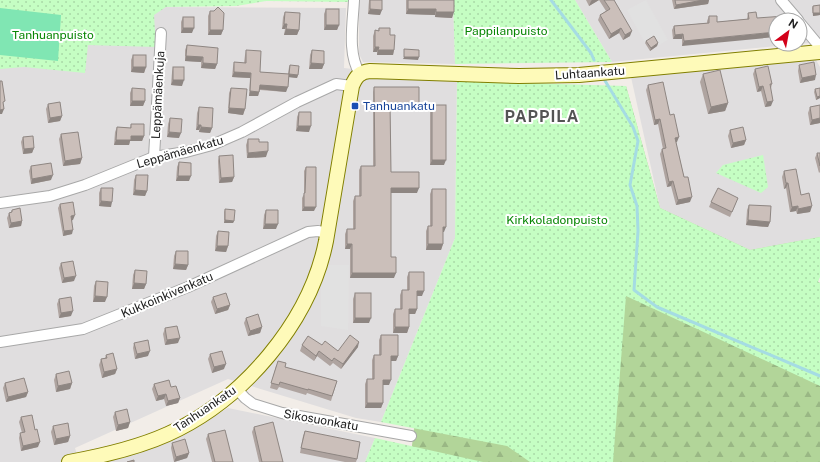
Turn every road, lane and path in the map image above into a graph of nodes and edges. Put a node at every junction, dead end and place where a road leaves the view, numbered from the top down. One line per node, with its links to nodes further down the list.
1 (354, 0): 8 (street)
2 (781, 0): 3 (street)
3 (791, 12)
4 (161, 33): 9 (street, Leppämäenkuja)
5 (808, 33): 6 (street)
6 (820, 47)
7 (820, 52): 8 (street, Luhtaankatu)
8 (356, 80): 9 (street, Leppämäenkatu); 11 (street, Tanhuankatu)
9 (154, 156): 10 (street, Leppämäenkatu)
10 (0, 203)
11 (328, 233): 12 (street, Kukkoinkivenkatu); 13 (street, Tanhuankatu)
12 (0, 342)
13 (237, 389): 14 (street, Sikosuonkatu); 15 (street, Tanhuankatu)
14 (411, 436)
15 (77, 461)

